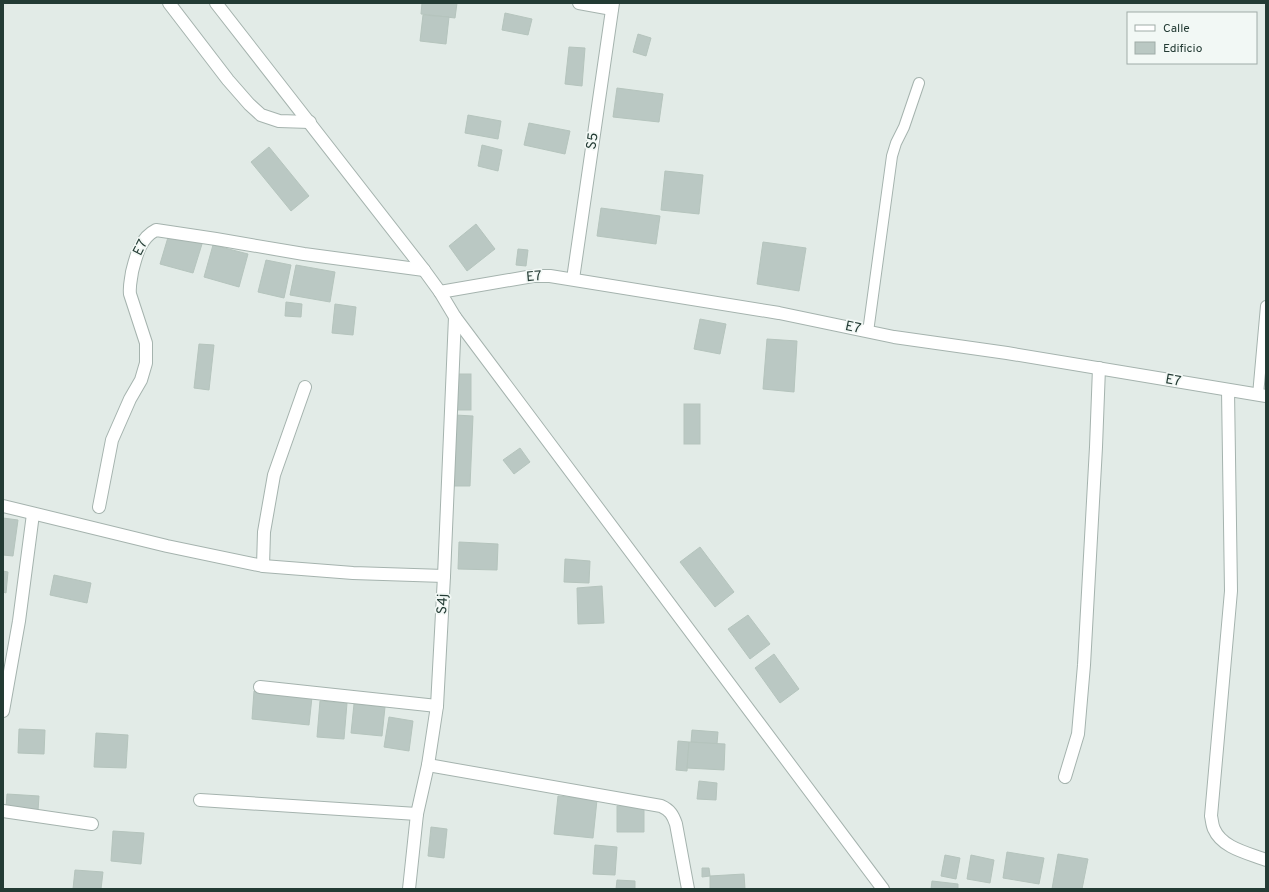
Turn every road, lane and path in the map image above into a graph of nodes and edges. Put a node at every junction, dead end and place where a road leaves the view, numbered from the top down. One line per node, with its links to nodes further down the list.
1 (169, 3): 6 (street)
2 (216, 3): 6 (street)
3 (579, 3): 4 (street)
4 (612, 6): 8 (street, S5)
5 (918, 83): 12 (lane)
6 (310, 122): 7 (street)
7 (424, 270): 9 (street); 18 (street, E7)
8 (573, 279): 9 (street, E7); 12 (street, E7)
9 (440, 292): 11 (street)
10 (1266, 306): 16 (lane)
11 (455, 317): 21 (street, S4j); 34 (street)
12 (868, 332): 13 (street, E7)
13 (1099, 368): 15 (street, E7); 26 (street)
14 (305, 387): 20 (street)
15 (1228, 390): 16 (street, E7); 31 (street)
16 (1262, 395)
17 (3, 506): 19 (street)
18 (99, 507)
19 (34, 514): 20 (street); 24 (street)
20 (263, 566): 21 (street)
21 (444, 576): 23 (street, S4j)
22 (260, 687): 23 (street)
23 (437, 706): 25 (street, S4j)
24 (3, 711)
25 (428, 765): 29 (street, S4j); 33 (street)
26 (1065, 777)
27 (200, 800): 29 (street)
28 (3, 811): 30 (street)
29 (417, 814): 32 (street, S4j)
30 (92, 824)
31 (1266, 860)
32 (409, 889)
33 (688, 889)
34 (883, 889)

